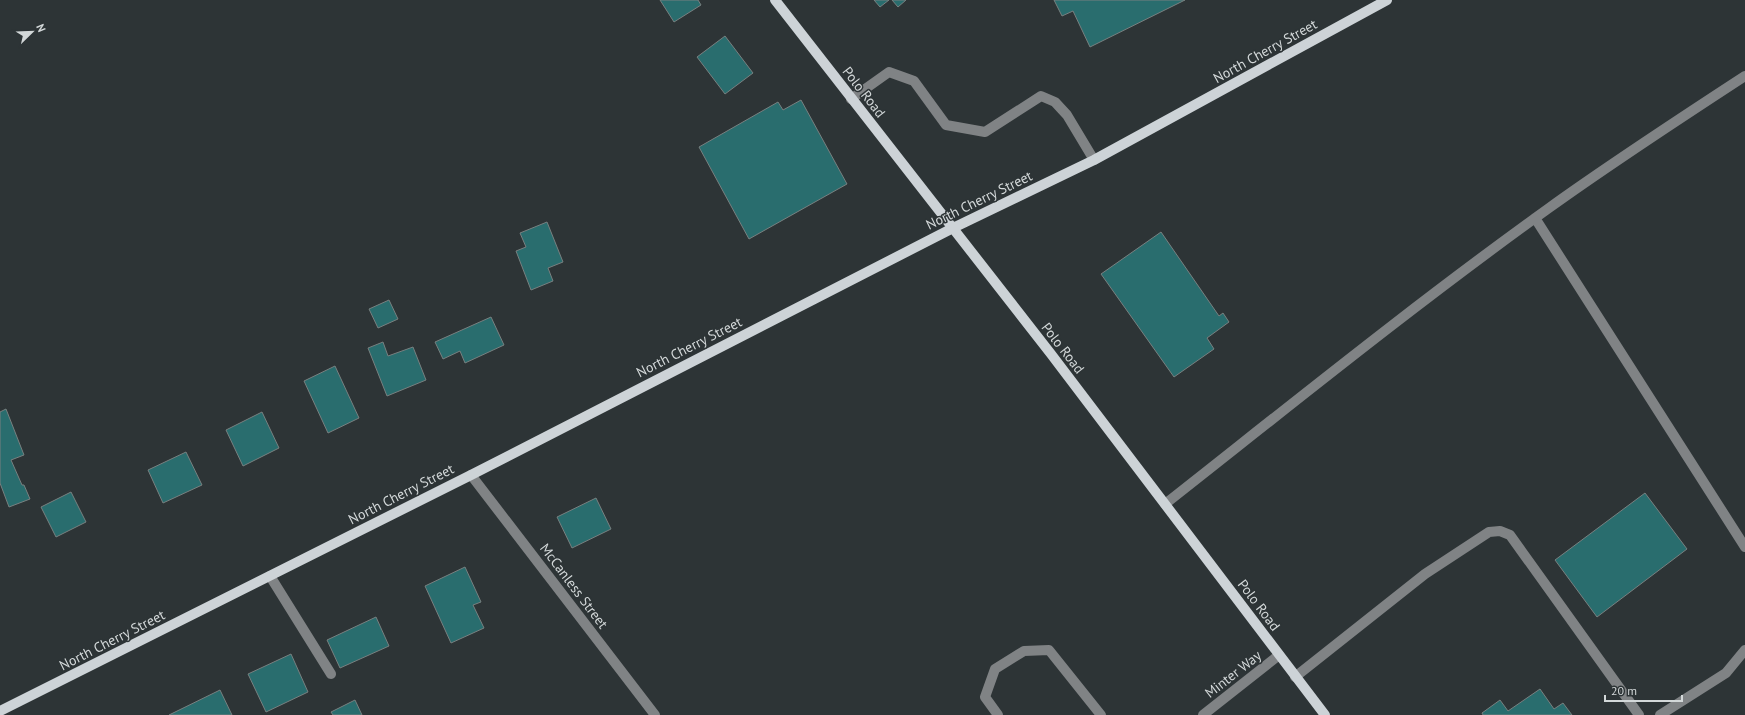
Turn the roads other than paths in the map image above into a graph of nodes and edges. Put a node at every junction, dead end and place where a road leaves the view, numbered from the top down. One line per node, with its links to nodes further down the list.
1 (775, 0): 4 (main road, Polo Road)
2 (1387, 0): 5 (main road, North Cherry Street)
3 (1745, 76): 6 (street)
4 (851, 99): 5 (street); 7 (main road, Polo Road)
5 (1094, 160): 7 (main road, North Cherry Street)
6 (1535, 218): 9 (street); 10 (street)
7 (953, 228): 8 (main road, North Cherry Street); 9 (main road, Polo Road)
8 (471, 475): 11 (main road, North Cherry Street); 17 (street, McCanless Street)
9 (1165, 504): 13 (main road, Polo Road)
10 (1745, 547)
11 (270, 576): 14 (street); 16 (main road, North Cherry Street)
12 (1745, 650): 23 (street)
13 (1279, 655): 15 (main road, Polo Road); 20 (street, Minter Way)
14 (331, 674)
15 (1295, 677): 21 (main road, Polo Road); 22 (street)
16 (0, 712)
17 (655, 715)
18 (998, 715): 19 (street)
19 (1101, 715)
20 (1203, 715)
21 (1325, 715)
22 (1639, 715)
23 (1660, 715)

